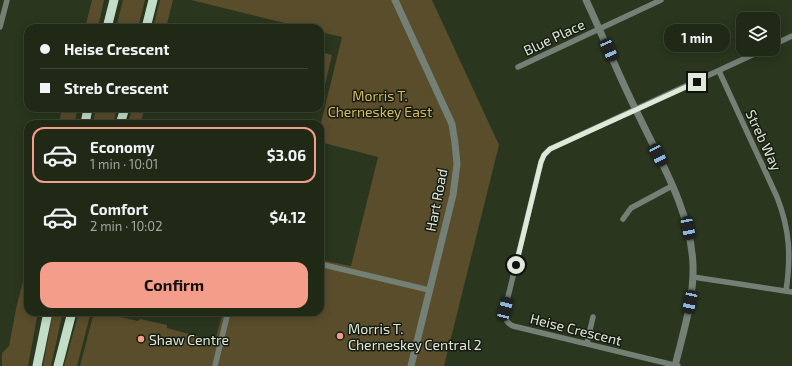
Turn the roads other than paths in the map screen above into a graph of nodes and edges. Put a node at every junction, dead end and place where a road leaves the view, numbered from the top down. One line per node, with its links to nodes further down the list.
1 (7, 0): 9 (street)
2 (114, 0): 7 (highway)
3 (153, 0): 8 (highway)
4 (396, 0): 21 (street, Hart Road)
5 (586, 0): 10 (street)
6 (661, 0): 10 (street, Blue Place)
7 (108, 24)
8 (147, 24)
9 (0, 27)
10 (599, 29): 14 (street, Blue Place); 16 (street)
11 (792, 36): 12 (street)
12 (780, 42)
13 (751, 56): 15 (street)
14 (518, 67)
15 (719, 72): 16 (street); 22 (street, Streb Way)
16 (636, 110): 17 (street); 27 (street, Heise Crescent)
17 (672, 186): 18 (street); 20 (street)
18 (623, 219)
19 (324, 265): 21 (street)
20 (693, 277): 22 (street); 32 (street)
21 (429, 290): 31 (street, Hart Road)
22 (789, 292)
23 (47, 316): 28 (highway)
24 (71, 316): 29 (highway)
25 (227, 316): 30 (street)
26 (593, 317): 27 (street)
27 (587, 344): 32 (street, Heise Crescent)
28 (38, 366)
29 (58, 366)
30 (215, 366)
31 (411, 366)
32 (676, 366)

